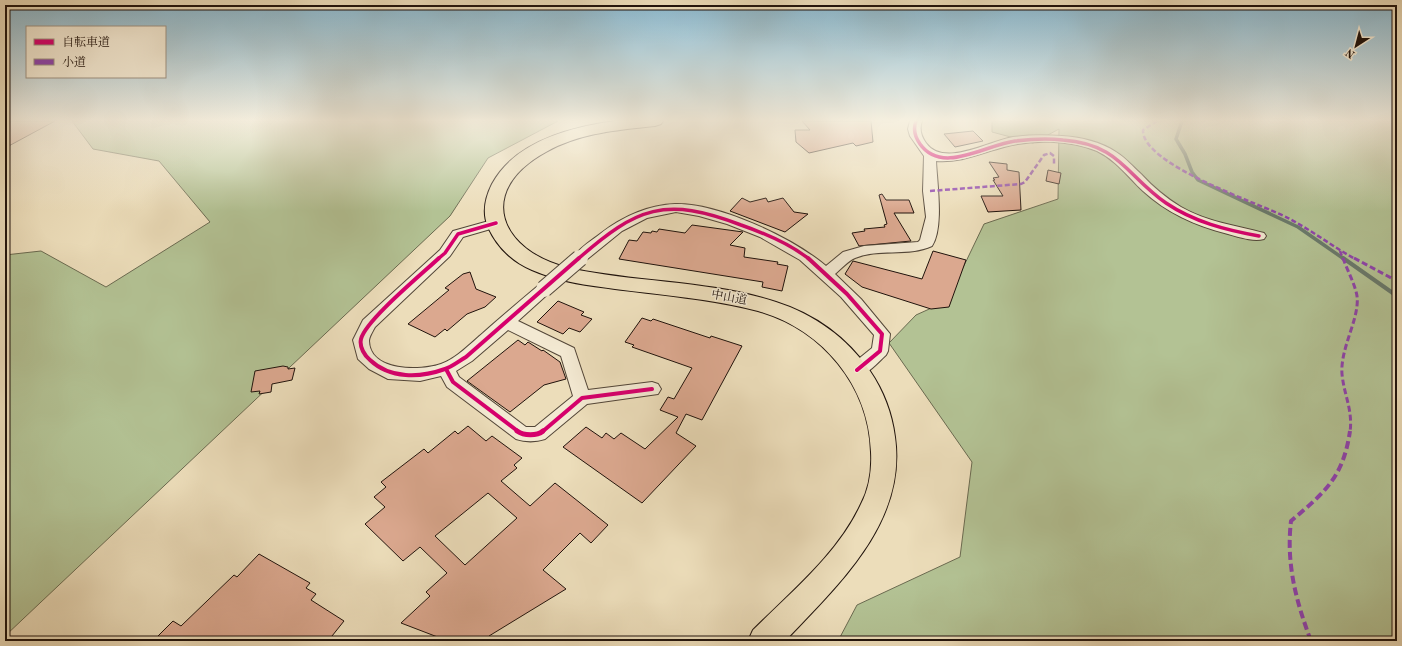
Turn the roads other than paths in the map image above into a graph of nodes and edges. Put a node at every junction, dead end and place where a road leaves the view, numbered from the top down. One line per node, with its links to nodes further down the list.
1 (535, 151): 6 (highway, 中山道)
2 (924, 151): 5 (street)
3 (979, 151): 5 (street)
4 (1106, 151): 7 (street)
5 (930, 156): 8 (street)
6 (496, 223): 10 (street); 11 (highway, 中山道)
7 (1260, 236)
8 (826, 274): 9 (street, bridge); 11 (street)
9 (506, 322): 10 (street); 13 (street)
10 (446, 370): 13 (street)
11 (857, 370): 14 (highway, 中山道)
12 (652, 389): 13 (street)
13 (582, 398)
14 (764, 641)

